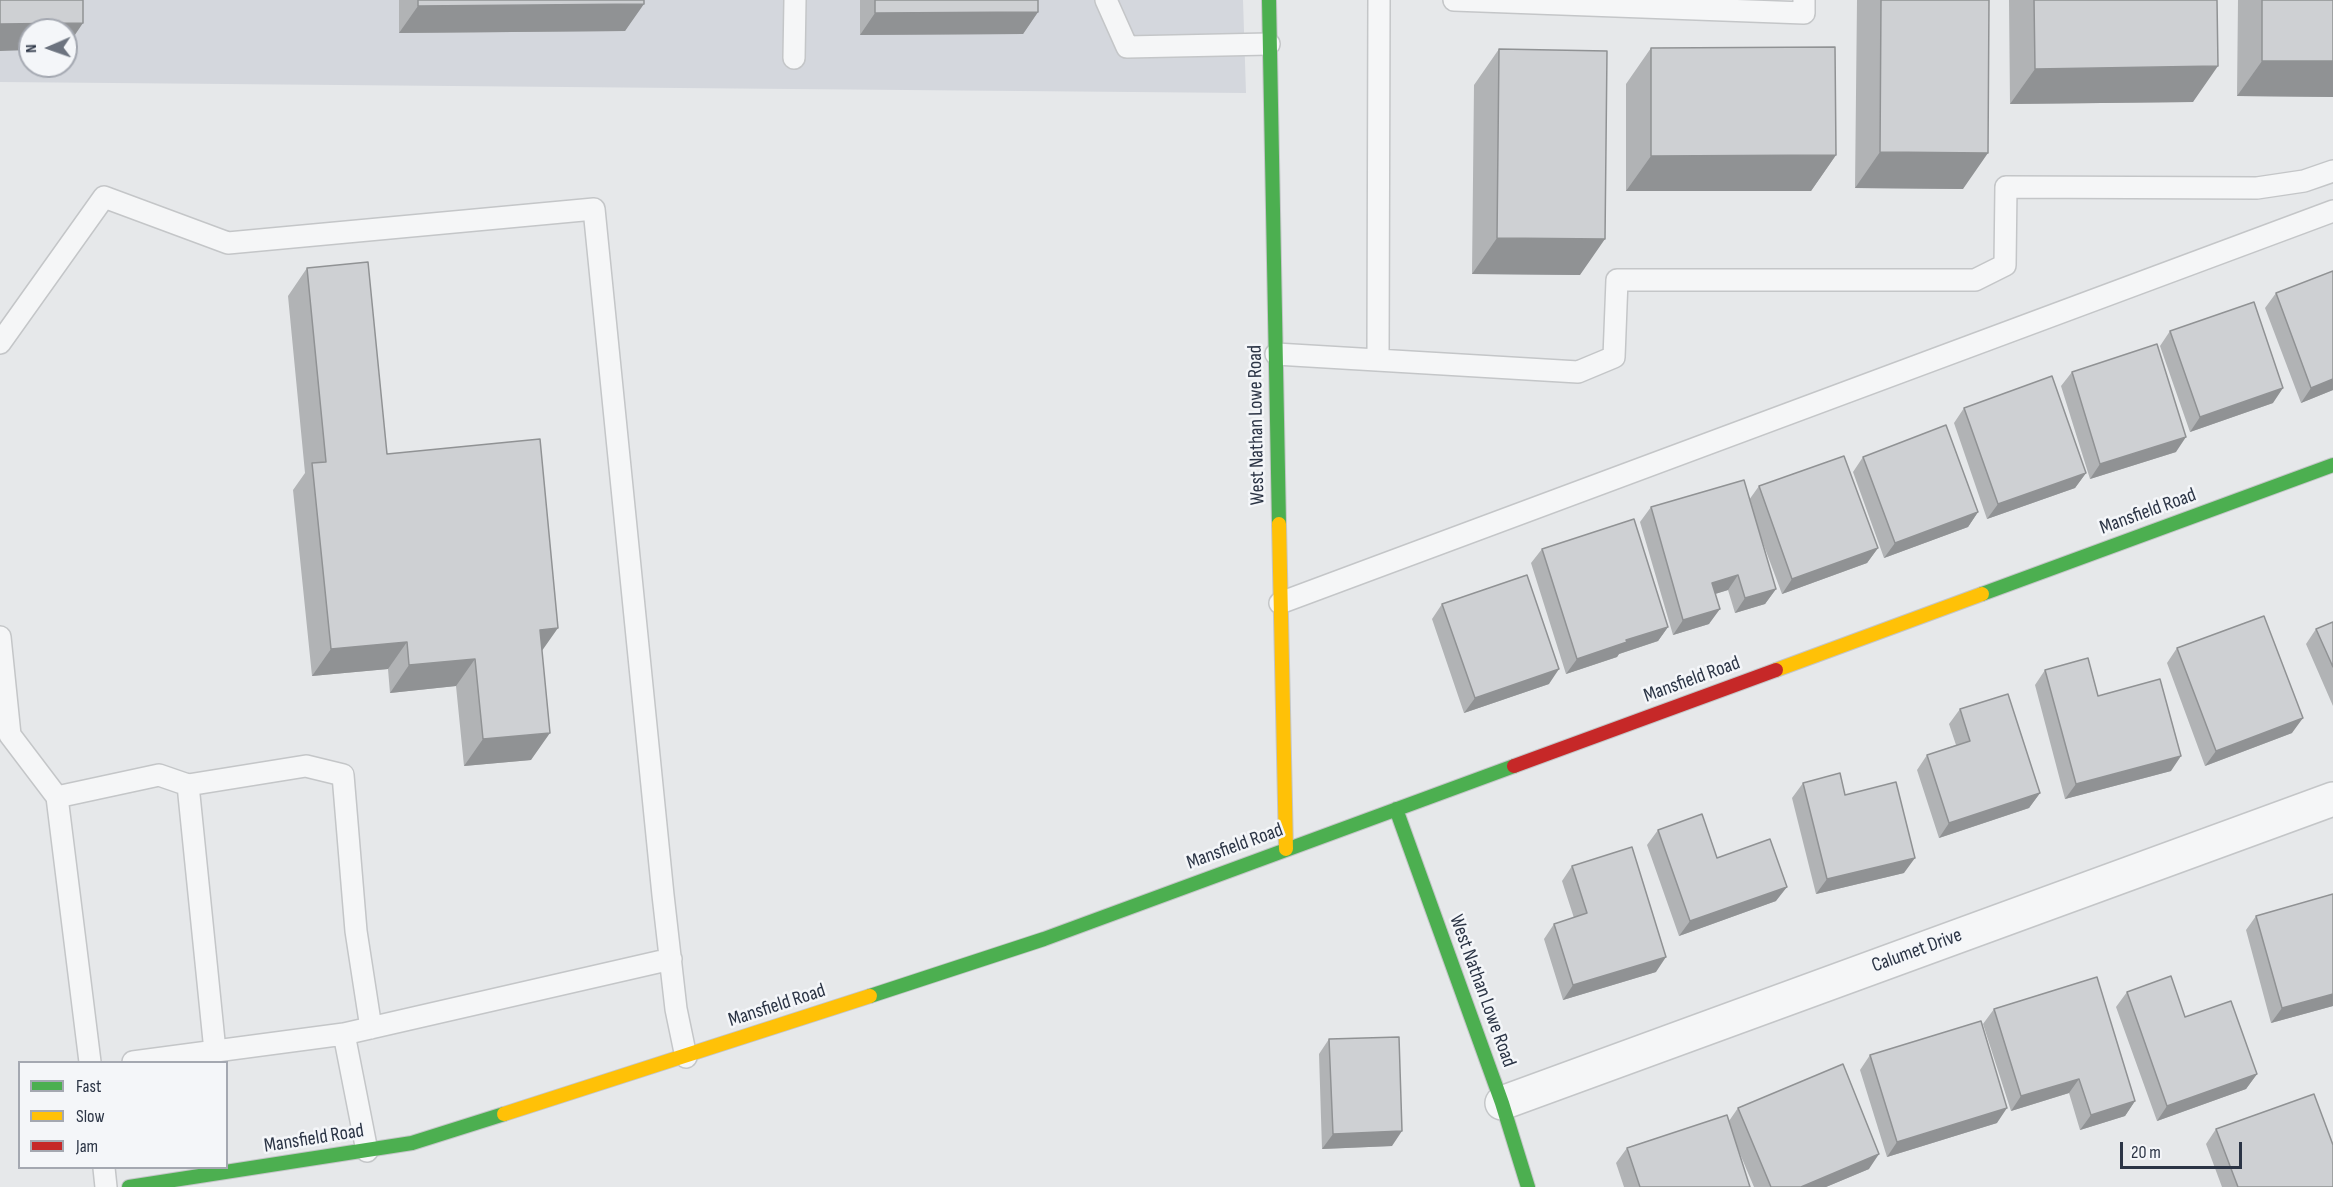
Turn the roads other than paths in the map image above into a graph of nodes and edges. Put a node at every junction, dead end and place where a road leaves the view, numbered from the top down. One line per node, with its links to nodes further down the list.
1 (795, 0): 8 (lane)
2 (1106, 0): 7 (lane)
3 (1269, 0): 7 (street, West Nathan Lowe Road)
4 (1379, 0): 13 (lane)
5 (1454, 0): 6 (lane)
6 (1804, 0)
7 (1269, 44): 12 (street, West Nathan Lowe Road)
8 (794, 58)
9 (2333, 171): 13 (lane)
10 (2333, 211): 15 (lane)
11 (0, 343): 22 (lane)
12 (1276, 354): 13 (lane); 15 (street, West Nathan Lowe Road)
13 (1378, 360)
14 (2333, 465): 20 (street, Mansfield Road)
15 (1280, 603): 21 (street, West Nathan Lowe Road)
16 (0, 637): 18 (lane)
17 (188, 785): 18 (lane); 23 (lane); 25 (lane)
18 (57, 797): 27 (lane)
19 (2333, 799): 29 (street, Calumet Drive)
20 (1396, 809): 21 (street, Mansfield Road); 29 (street, West Nathan Lowe Road)
21 (1286, 849): 26 (street, Mansfield Road)
22 (671, 959): 23 (lane); 26 (lane)
23 (371, 1028): 24 (lane)
24 (344, 1034): 25 (lane); 30 (lane)
25 (215, 1051): 28 (lane)
26 (686, 1057): 30 (street, Mansfield Road)
27 (90, 1061)
28 (140, 1061)
29 (1502, 1103): 34 (street, West Nathan Lowe Road)
30 (367, 1151): 33 (street, Mansfield Road)
31 (104, 1169): 32 (lane)
32 (106, 1187)
33 (135, 1187)
34 (1528, 1187)

